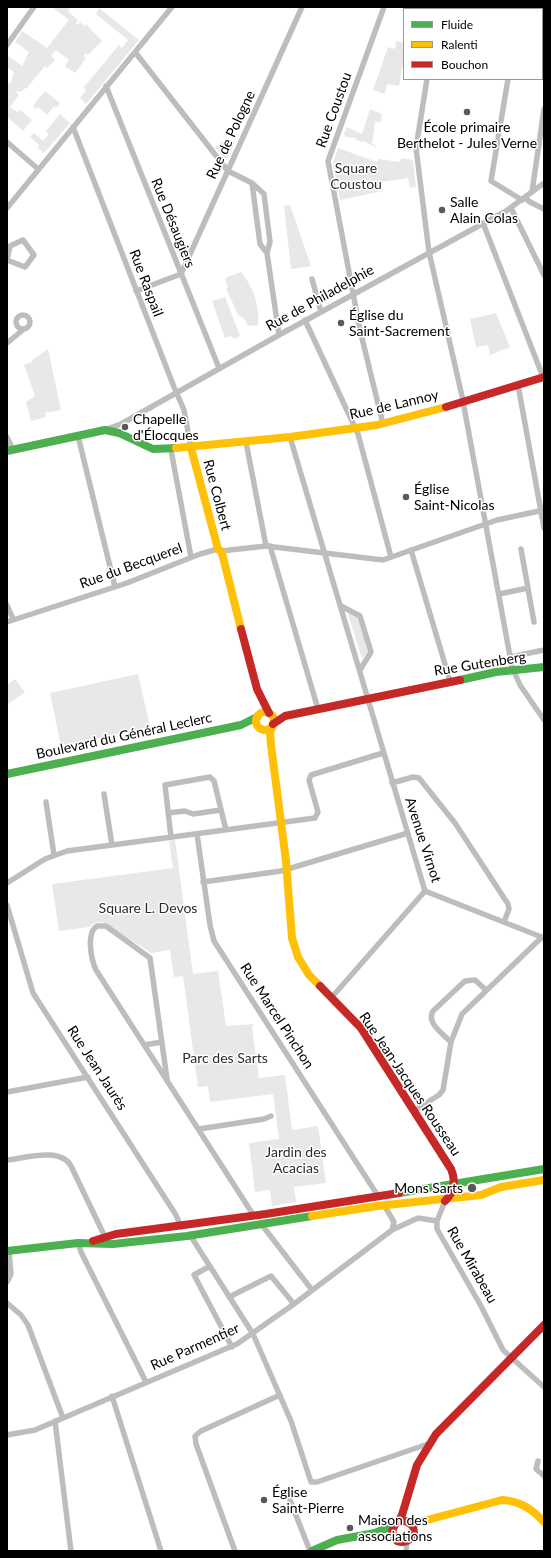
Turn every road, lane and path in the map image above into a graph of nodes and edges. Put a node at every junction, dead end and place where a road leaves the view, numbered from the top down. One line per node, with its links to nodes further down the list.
1 (34, 7): 5 (street)
2 (172, 7): 6 (street)
3 (302, 7): 14 (street, Rue de Pologne)
4 (384, 7): 31 (street, Rue Coustou)
5 (7, 45)
6 (135, 52): 9 (street); 14 (street)
7 (427, 80): 24 (street)
8 (508, 80): 18 (street)
9 (106, 86): 11 (street); 27 (street, Rue Désaugiers)
10 (544, 109): 17 (street)
11 (73, 127): 13 (street); 30 (street, Rue Raspail)
12 (7, 142): 13 (street)
13 (38, 169): 19 (street)
14 (228, 171): 16 (street); 27 (street, Rue de Pologne)
15 (544, 182): 17 (street, Rue de Philadelphie)
16 (252, 183): 25 (street); 25 (street)
17 (532, 192): 18 (street, Rue de Philadelphie)
18 (524, 199): 20 (street, Rue de Philadelphie); 21 (street)
19 (7, 208)
20 (511, 208): 22 (street, Rue de Philadelphie); 28 (street)
21 (544, 209)
22 (483, 223): 24 (street, Rue de Philadelphie); 38 (street)
23 (8, 245): 26 (street); 26 (street)
24 (429, 252): 31 (street, Rue de Philadelphie); 41 (street)
25 (266, 253): 35 (street)
26 (7, 260)
27 (181, 274): 30 (street); 37 (street, Rue Désaugiers)
28 (544, 275)
29 (312, 279): 32 (street)
30 (136, 291): 40 (street, Rue Raspail)
31 (353, 294): 32 (street, Rue de Philadelphie); 42 (street, Rue Coustou)
32 (321, 312): 33 (street, Rue de Philadelphie)
33 (305, 320): 35 (street, Rue de Philadelphie); 43 (street)
34 (24, 329): 36 (street)
35 (279, 334): 37 (street, Rue de Philadelphie)
36 (7, 343)
37 (219, 368): 40 (street, Rue de Philadelphie)
38 (544, 377): 39 (street, Rue de Lannoy)
39 (518, 385): 41 (street, Rue de Lannoy); 52 (street)
40 (176, 392): 44 (street, Rue de Philadelphie); 49 (street, Rue Raspail)
41 (463, 402): 42 (street, Rue de Lannoy); 53 (street)
42 (383, 424): 43 (street, Rue de Lannoy)
43 (356, 428): 47 (street, Rue de Lannoy); 60 (street)
44 (105, 430): 45 (street); 51 (street, Rue de Lannoy)
45 (78, 436): 50 (street); 62 (street)
46 (7, 437): 50 (street)
47 (290, 437): 48 (street, Rue de Lannoy); 59 (street, Avenue Virnot)
48 (246, 442): 49 (street, Rue de Lannoy); 55 (street)
49 (191, 448): 51 (street, Rue de Lannoy); 57 (street, Rue Colbert)
50 (10, 450)
51 (171, 450): 61 (street)
52 (542, 510): 53 (street); 54 (street)
53 (485, 524): 58 (street); 64 (street)
54 (544, 528)
55 (268, 546): 57 (street, Rue du Becquerel); 59 (street, Rue du Becquerel); 78 (street)
56 (521, 549): 63 (street)
57 (220, 550): 61 (street, Rue du Becquerel); 76 (street)
58 (411, 550): 60 (street); 75 (street)
59 (325, 553): 60 (street, Rue du Becquerel); 66 (street, Avenue Virnot)
60 (391, 557)
61 (191, 558): 62 (street, Rue du Becquerel)
62 (115, 586): 67 (street, Rue du Becquerel)
63 (528, 588): 64 (street); 69 (street)
64 (499, 594): 71 (street)
65 (7, 605): 67 (street)
66 (341, 606): 73 (street, Avenue Virnot); 73 (street)
67 (13, 619): 68 (street, Rue du Becquerel)
68 (7, 622)
69 (534, 622)
70 (544, 650): 71 (street, Rue Gutenberg)
71 (510, 657): 74 (street)
72 (544, 667): 74 (street, Rue Gutenberg)
73 (360, 670): 77 (street, Avenue Virnot)
74 (512, 670): 75 (street, Rue Gutenberg); 82 (street)
75 (450, 681): 77 (street, Rue Gutenberg)
76 (257, 689): 79 (street); 81 (street)
77 (368, 699): 78 (street); 86 (street, Avenue Virnot)
78 (318, 709): 80 (street)
79 (271, 714): 80 (street); 81 (street); 83 (street)
80 (288, 715): 83 (street)
81 (257, 717): 84 (street, Boulevard du Général Leclerc); 85 (street)
82 (544, 720)
83 (273, 724): 85 (street); 87 (street, Rue Jean-Jacques Rousseau)
84 (241, 725): 85 (street, Boulevard du Général Leclerc); 88 (street, Boulevard du Général Leclerc)
85 (259, 727): 87 (street, Rue Jean-Jacques Rousseau)
86 (383, 754): 89 (street, Avenue Virnot); 94 (street)
87 (273, 759): 94 (street, Rue Jean-Jacques Rousseau)
88 (9, 774)
89 (392, 783): 97 (street, Avenue Virnot); 106 (street)
90 (104, 794): 99 (street)
91 (46, 802): 100 (street)
92 (221, 810): 93 (street); 93 (street); 95 (street)
93 (168, 813): 98 (street)
94 (281, 823): 95 (street); 101 (street, Rue Jean-Jacques Rousseau)
95 (226, 830): 96 (street)
96 (197, 834): 98 (street); 102 (street, Rue Marcel Pinchon)
97 (408, 834): 101 (street); 104 (street, Avenue Virnot)
98 (171, 837): 99 (street)
99 (112, 845): 100 (street)
100 (54, 855): 103 (street)
101 (287, 870): 102 (street); 109 (street, Rue Jean-Jacques Rousseau)
102 (203, 882): 123 (street, Rue Marcel Pinchon)
103 (7, 883)
104 (425, 891): 106 (street, Avenue Virnot); 109 (street)
105 (7, 905): 113 (street, Rue Jean Jaurès)
106 (504, 922): 107 (street, Avenue Virnot)
107 (543, 938): 108 (street)
108 (486, 990): 111 (street); 111 (street)
109 (332, 997): 116 (street, Rue Jean-Jacques Rousseau)
110 (162, 1042): 112 (street); 112 (street); 114 (street)
111 (451, 1042): 116 (street)
112 (144, 1045): 114 (street)
113 (88, 1076): 115 (street); 129 (street, Rue Jean Jaurès)
114 (167, 1079): 118 (street)
115 (7, 1092)
116 (414, 1111): 122 (street, Rue Jean-Jacques Rousseau)
117 (270, 1116): 118 (street)
118 (199, 1129): 126 (street)
119 (7, 1160): 132 (street)
120 (544, 1169): 122 (street)
121 (544, 1180): 124 (street)
122 (454, 1183): 123 (street); 124 (street)
123 (378, 1196): 125 (street); 126 (street)
124 (445, 1201): 125 (street); 127 (street, Rue Mirabeau)
125 (384, 1205): 128 (street); 130 (street)
126 (254, 1216): 128 (street); 129 (street)
127 (437, 1221): 130 (street, Rue Parmentier); 144 (street, Rue Mirabeau)
128 (262, 1225): 131 (street); 137 (street)
129 (184, 1226): 131 (street, Rue Jean Jaurès); 132 (street)
130 (392, 1230): 137 (street, Rue Parmentier)
131 (190, 1235): 133 (street); 135 (street, Rue Jean Jaurès)
132 (105, 1237): 133 (street)
133 (78, 1243): 134 (street); 145 (street)
134 (8, 1251): 136 (street)
135 (210, 1266): 138 (street, Rue Jean Jaurès); 143 (street)
136 (7, 1282)
137 (312, 1290): 140 (street, Rue Parmentier)
138 (229, 1297): 140 (street); 142 (street, Rue Jean Jaurès)
139 (7, 1303): 149 (street)
140 (294, 1304): 142 (street, Rue Parmentier)
141 (544, 1325): 144 (street)
142 (253, 1334): 143 (street, Rue Parmentier); 147 (street, Rue Jean Jaurès)
143 (232, 1347): 145 (street, Rue Parmentier)
144 (511, 1358): 146 (street, Rue Mirabeau); 152 (street)
145 (146, 1382): 148 (street, Rue Parmentier)
146 (544, 1387)
147 (280, 1395): 152 (street, Rue Jean Jaurès); 167 (street)
148 (112, 1396): 149 (street, Rue Parmentier); 166 (street)
149 (63, 1418): 150 (street, Rue Parmentier)
150 (55, 1421): 151 (street, Rue Parmentier); 165 (street)
151 (7, 1436)
152 (428, 1444): 153 (street)
153 (421, 1457): 159 (street); 160 (street)
154 (538, 1461): 155 (street)
155 (544, 1476)
156 (290, 1500): 168 (street)
157 (448, 1515): 158 (street); 160 (street); 162 (street)
158 (544, 1522)
159 (396, 1523): 160 (street); 161 (street); 163 (street)
160 (410, 1523): 162 (street)
161 (364, 1535): 163 (street); 168 (street)
162 (414, 1535): 164 (street)
163 (393, 1537): 164 (street)
164 (406, 1542): 169 (street)
165 (72, 1551)
166 (161, 1551)
167 (235, 1551)
168 (311, 1551)
169 (406, 1551)

